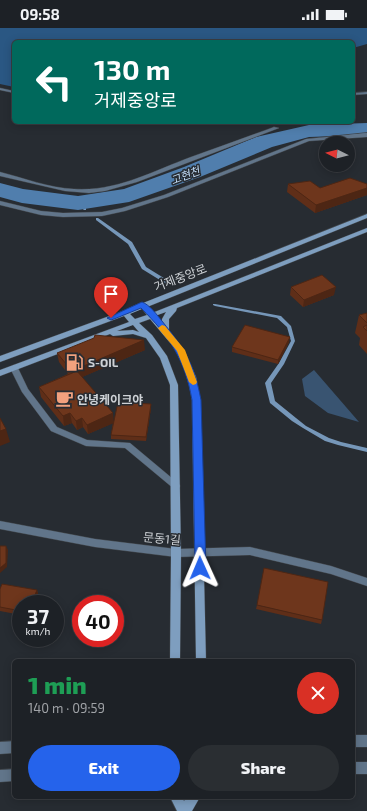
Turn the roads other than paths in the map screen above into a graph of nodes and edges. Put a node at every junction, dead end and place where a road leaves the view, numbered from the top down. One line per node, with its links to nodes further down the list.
1 (0, 89): 2 (street)
2 (12, 92)
3 (367, 93): 4 (street)
4 (355, 94)
5 (276, 128): 7 (street)
6 (367, 135): 8 (street)
7 (0, 174)
8 (0, 203)
9 (367, 216): 12 (street, 거제중앙로)
10 (367, 230): 11 (street, 거제중앙로)
11 (183, 303): 14 (street, 거제중앙로); 16 (street)
12 (142, 305): 13 (street, 거제중앙로); 14 (street)
13 (125, 312): 15 (street); 19 (street, 거제중앙로)
14 (153, 315): 15 (street, 거제중앙로); 16 (street)
15 (135, 322): 17 (street); 18 (street, 거제중앙로)
16 (166, 332): 25 (street)
17 (149, 337): 18 (street); 22 (street)
18 (81, 342): 20 (street, 거제중앙로)
19 (0, 359)
20 (14, 368): 21 (street, 거제중앙로); 22 (street)
21 (0, 373)
22 (176, 486): 24 (street)
23 (0, 525): 24 (street, 문동1길)
24 (176, 553): 25 (street, 문동1길); 27 (street)
25 (200, 553): 26 (street, 문동1길); 28 (street)
26 (367, 582)
27 (175, 659)
28 (201, 659)
29 (355, 741): 30 (street)
30 (367, 741)
31 (12, 747): 32 (street)
32 (0, 748)
33 (355, 768): 34 (street)
34 (367, 768)
35 (12, 775): 36 (street)
36 (0, 776)
37 (177, 799): 39 (street)
38 (193, 799): 39 (street)
39 (184, 811)

